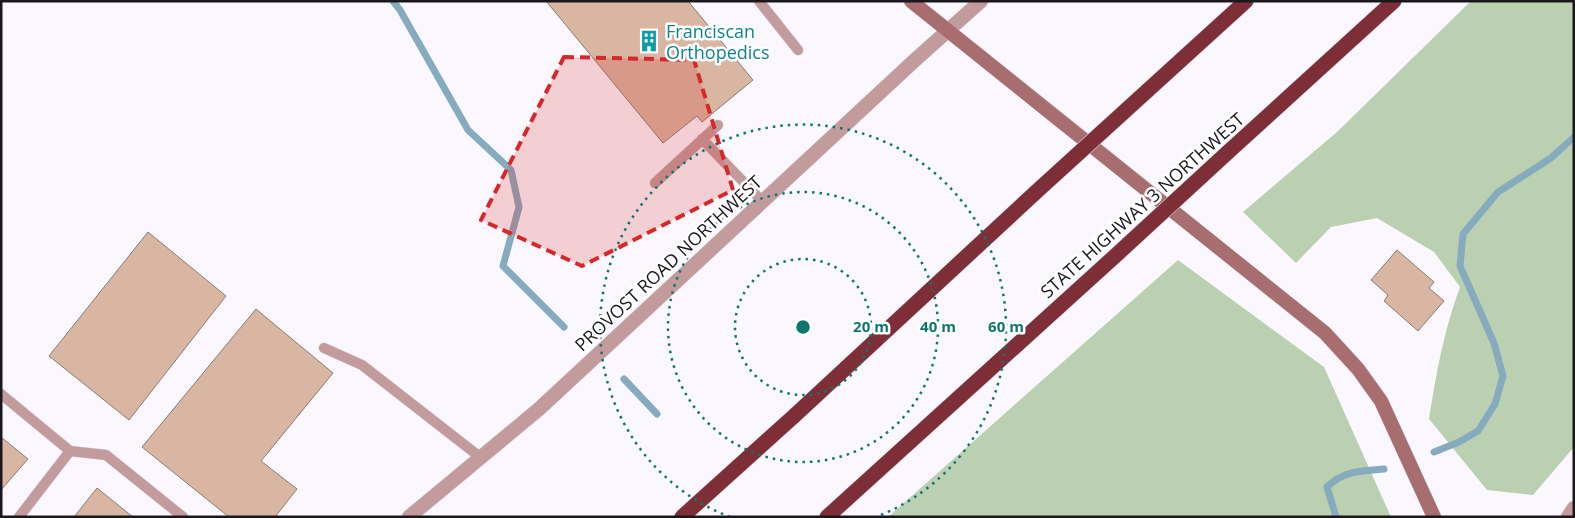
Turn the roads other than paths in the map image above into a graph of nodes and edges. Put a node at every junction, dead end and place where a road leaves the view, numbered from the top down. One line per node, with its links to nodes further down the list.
1 (759, 1): 7 (lane)
2 (911, 1): 6 (main road)
3 (981, 1): 6 (street, PROVOST ROAD NORTHWEST)
4 (1246, 1): 20 (highway, bridge)
5 (1394, 1): 21 (highway, STATE HIGHWAY 3 NORTHWEST, bridge)
6 (946, 30): 11 (street, PROVOST ROAD NORTHWEST); 22 (main road)
7 (798, 50)
8 (718, 125): 9 (lane)
9 (702, 139): 10 (lane); 11 (lane)
10 (655, 183)
11 (762, 201): 15 (street, PROVOST ROAD NORTHWEST)
12 (324, 348): 15 (lane)
13 (1, 394): 14 (lane)
14 (70, 451): 17 (lane); 18 (lane)
15 (480, 458): 19 (street, PROVOST ROAD NORTHWEST)
16 (1574, 508): 23 (street)
17 (19, 517)
18 (183, 517)
19 (409, 517)
20 (682, 517)
21 (827, 517)
22 (1434, 517)
23 (1568, 517)

